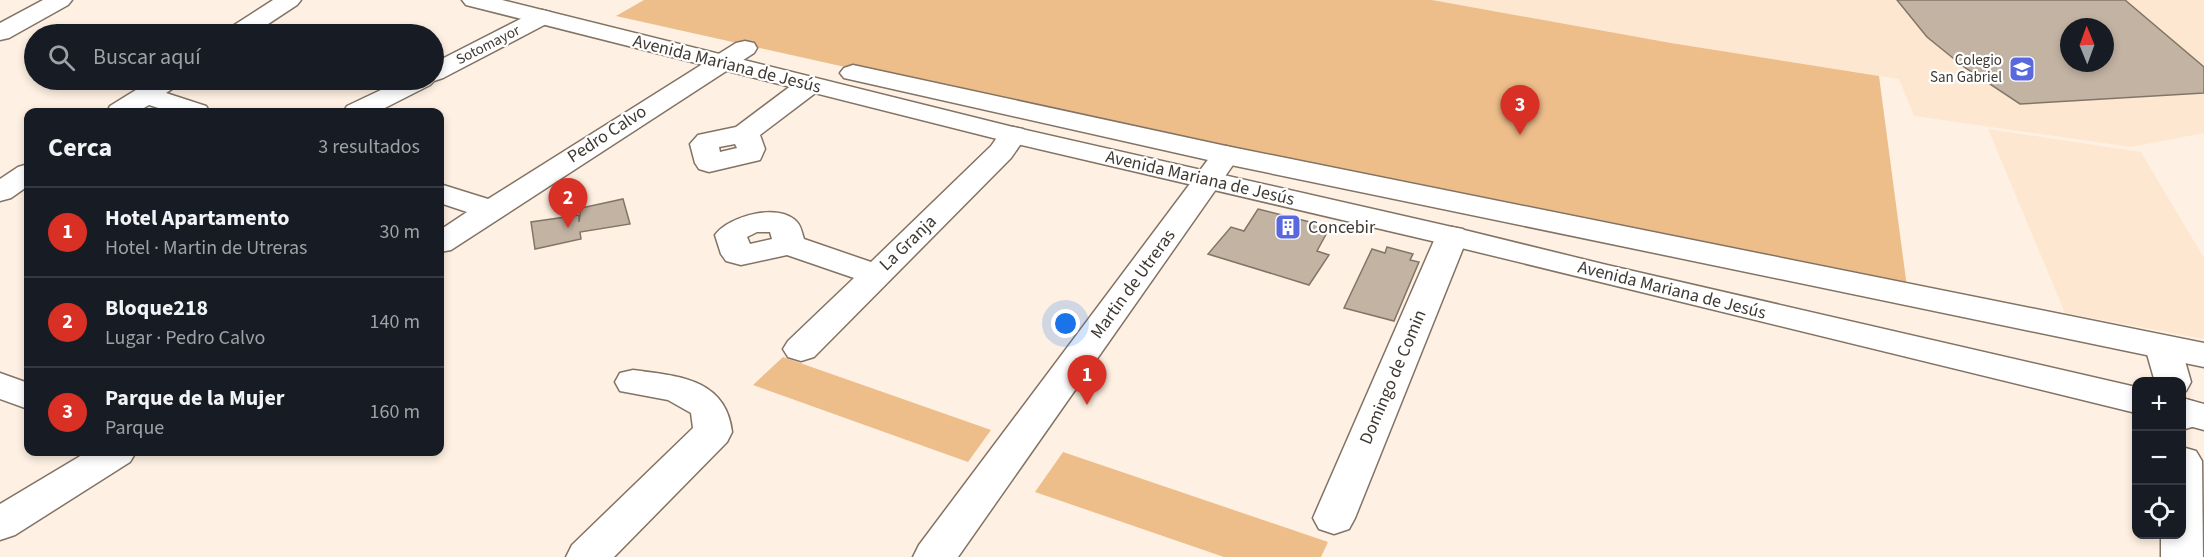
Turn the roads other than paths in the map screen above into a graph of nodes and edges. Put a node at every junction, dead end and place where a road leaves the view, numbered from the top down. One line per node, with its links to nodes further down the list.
1 (60, 0): 6 (main road)
2 (289, 0): 5 (main road)
3 (474, 0): 4 (main road, Avenida Mariana de Jesús)
4 (546, 8): 7 (main road, Avenida Mariana de Jesús); 8 (main road, Avenida Mariana de Jesús); 9 (main road, Sotomayor)
5 (259, 24)
6 (0, 33)
7 (745, 48): 8 (main road, Pedro Calvo); 10 (main road, Avenida Mariana de Jesús)
8 (720, 62): 10 (main road, Avenida Mariana de Jesús); 23 (main road, Pedro Calvo)
9 (444, 67)
10 (806, 77): 17 (main road); 18 (main road, Avenida Mariana de Jesús); 19 (main road, Avenida Mariana de Jesús)
11 (154, 90): 13 (main road)
12 (401, 90): 16 (main road)
13 (145, 96): 14 (main road); 15 (main road)
14 (126, 108)
15 (183, 108)
16 (365, 108)
17 (745, 133)
18 (1013, 135): 19 (main road, Avenida Mariana de Jesús); 27 (main road, La Granja)
19 (1217, 168): 24 (main road, Avenida Mariana de Jesús); 28 (main road, Avenida Mariana de Jesús); 43 (main road, Martin de Utreras)
20 (24, 178): 21 (main road)
21 (11, 194)
22 (444, 194): 23 (main road)
23 (489, 209): 25 (main road, Pedro Calvo)
24 (1452, 236): 35 (main road, Avenida Mariana de Jesús); 40 (main road, Domingo de Comin)
25 (444, 240)
26 (789, 245): 27 (main road)
27 (876, 274): 29 (main road, La Granja)
28 (2163, 347): 30 (main road, Avenida Mariana de Jesús); 31 (main road)
29 (801, 349)
30 (2204, 355)
31 (2172, 377)
32 (633, 382): 42 (main road)
33 (0, 384): 34 (main road)
34 (24, 395)
35 (2132, 399)
36 (2186, 412): 37 (main road)
37 (2204, 417)
38 (110, 456): 41 (main road)
39 (2181, 485): 44 (main road)
40 (1334, 518)
41 (0, 524)
42 (587, 557)
43 (934, 557)
44 (2182, 557)

